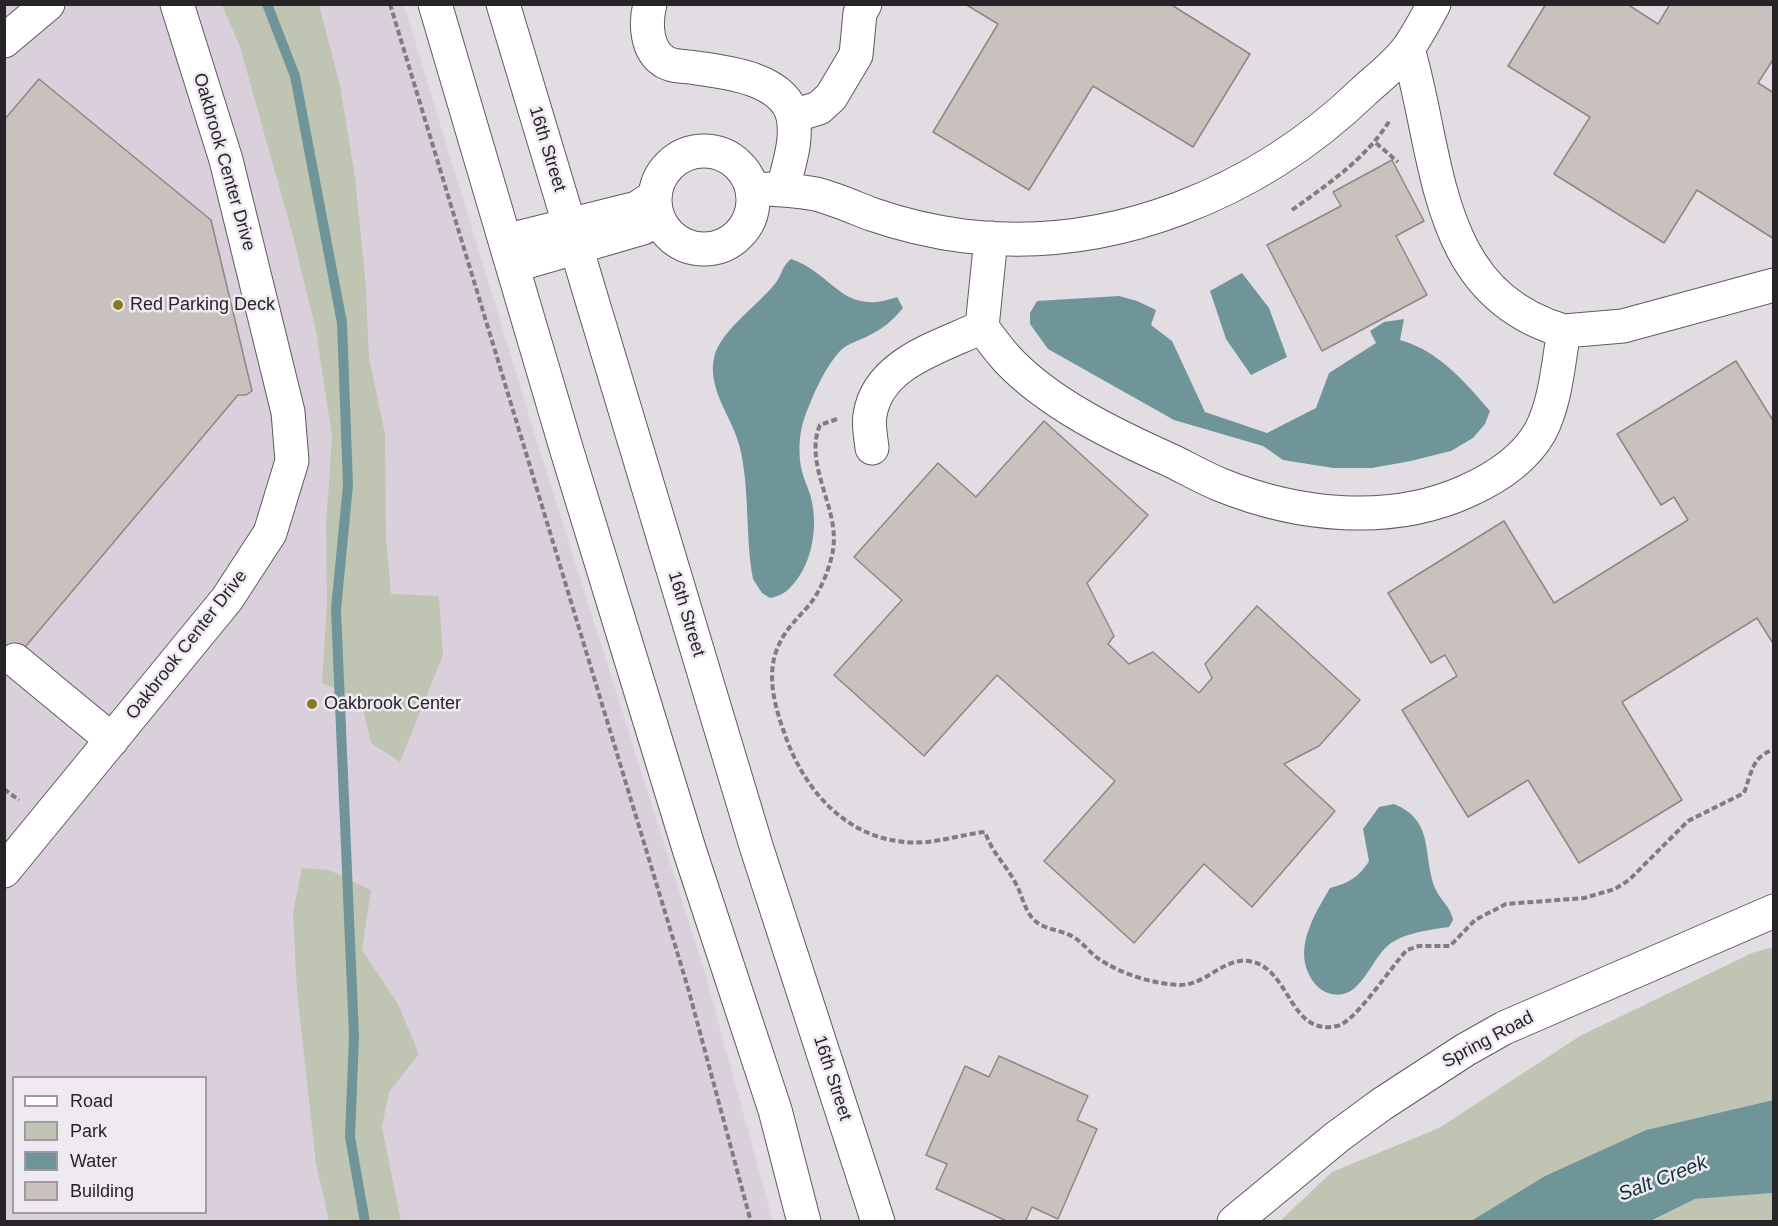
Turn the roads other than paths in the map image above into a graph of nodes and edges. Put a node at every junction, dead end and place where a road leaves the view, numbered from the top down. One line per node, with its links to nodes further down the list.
1 (48, 4): 8 (street)
2 (177, 4): 22 (street, Oakbrook Center Drive)
3 (435, 4): 16 (street)
4 (503, 4): 14 (street, 16th Street)
5 (650, 4): 10 (street)
6 (865, 4): 10 (street)
7 (1434, 4): 9 (street)
8 (4, 41)
9 (1412, 63): 15 (street); 19 (street)
10 (793, 116): 11 (street)
11 (768, 189): 12 (street); 13 (street); 15 (street)
12 (655, 196): 13 (street); 14 (street)
13 (663, 228): 14 (street)
14 (572, 236): 16 (street); 26 (street, 16th Street)
15 (991, 238): 18 (street)
16 (509, 253): 25 (street)
17 (1773, 285): 19 (street)
18 (982, 327): 19 (street); 20 (street)
19 (1564, 331)
20 (872, 448)
21 (15, 660): 22 (street)
22 (112, 740): 23 (street, Oakbrook Center Drive)
23 (4, 871)
24 (1773, 911): 27 (street, Spring Road)
25 (804, 1221)
26 (878, 1221)
27 (1234, 1221)

